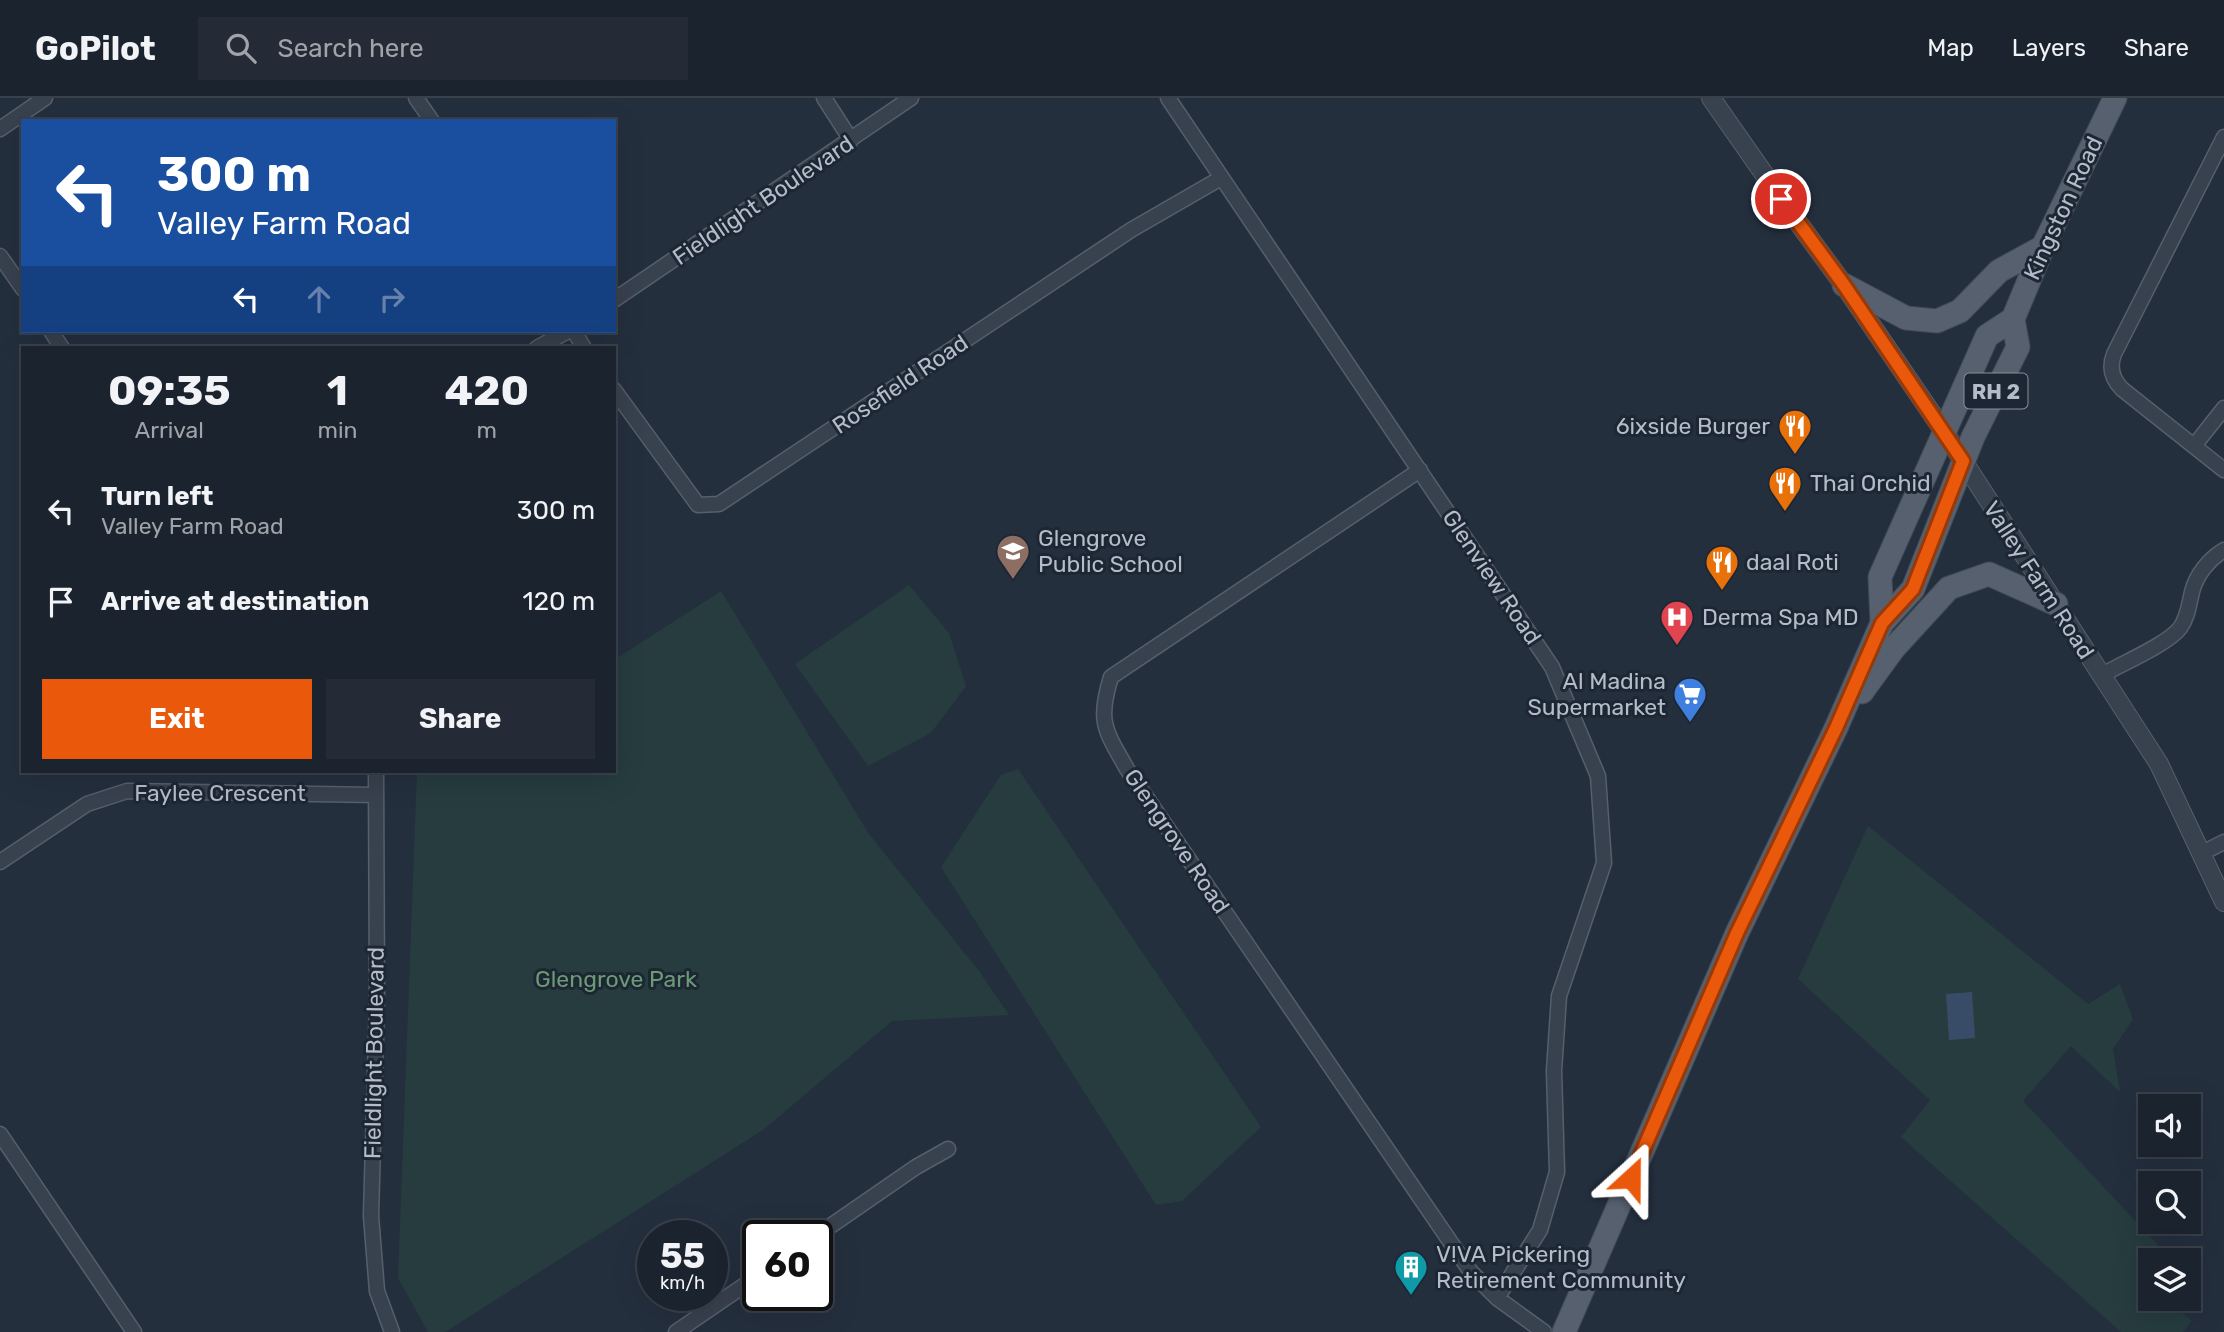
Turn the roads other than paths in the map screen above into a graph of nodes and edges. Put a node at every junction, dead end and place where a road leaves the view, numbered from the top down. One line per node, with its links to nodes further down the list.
1 (45, 98): 9 (street)
2 (416, 98): 8 (street)
3 (824, 98): 11 (street)
4 (911, 98): 11 (street, Fieldlight Boulevard)
5 (1168, 98): 12 (street, Glenview Road)
6 (1712, 98): 15 (street, Valley Farm Road)
7 (2115, 98): 13 (main road, Kingston Road / RH 2)
8 (431, 119)
9 (0, 129)
10 (2224, 137): 24 (street)
11 (851, 140): 17 (street, Fieldlight Boulevard)
12 (1221, 178): 21 (street, Rosefield Road); 26 (street, Glenview Road)
13 (2043, 247): 15 (main road); 18 (main road, Kingston Road / RH 2)
14 (0, 256): 16 (street)
15 (1844, 285): 23 (street, Valley Farm Road)
16 (21, 286)
17 (616, 299)
18 (2013, 320): 23 (main road, Kingston Road / RH 2); 25 (main road, Kingston Road / RH 2)
19 (564, 333): 20 (street)
20 (541, 346)
21 (616, 393)
22 (2224, 408): 24 (street)
23 (1945, 433): 25 (street, Valley Farm Road); 30 (main road, Kingston Road / RH 2)
24 (2194, 446): 27 (street)
25 (1963, 461): 29 (street, Valley Farm Road); 30 (main road, Kingston Road / RH 2)
26 (1420, 470): 43 (street, Glenview Road); 43 (street, Glengrove Road)
27 (2224, 470)
28 (2224, 550): 31 (street)
29 (2056, 604): 31 (street, Valley Farm Road); 32 (main road)
30 (1882, 623): 32 (main road, Kingston Road / RH 2)
31 (2102, 676): 36 (street, Valley Farm Road)
32 (1836, 728): 48 (main road, Kingston Road / RH 2)
33 (376, 773): 34 (street, Fieldlight Boulevard)
34 (376, 795): 37 (street, Faylee Crescent); 45 (street, Fieldlight Boulevard)
35 (2224, 842): 36 (street)
36 (2202, 853): 38 (street, Valley Farm Road)
37 (0, 862)
38 (2224, 902)
39 (0, 1134): 44 (street)
40 (948, 1149): 41 (street)
41 (833, 1225)
42 (742, 1287): 46 (street)
43 (1497, 1298): 47 (street)
44 (134, 1332)
45 (391, 1332)
46 (676, 1332)
47 (1544, 1332)
48 (1564, 1332)

